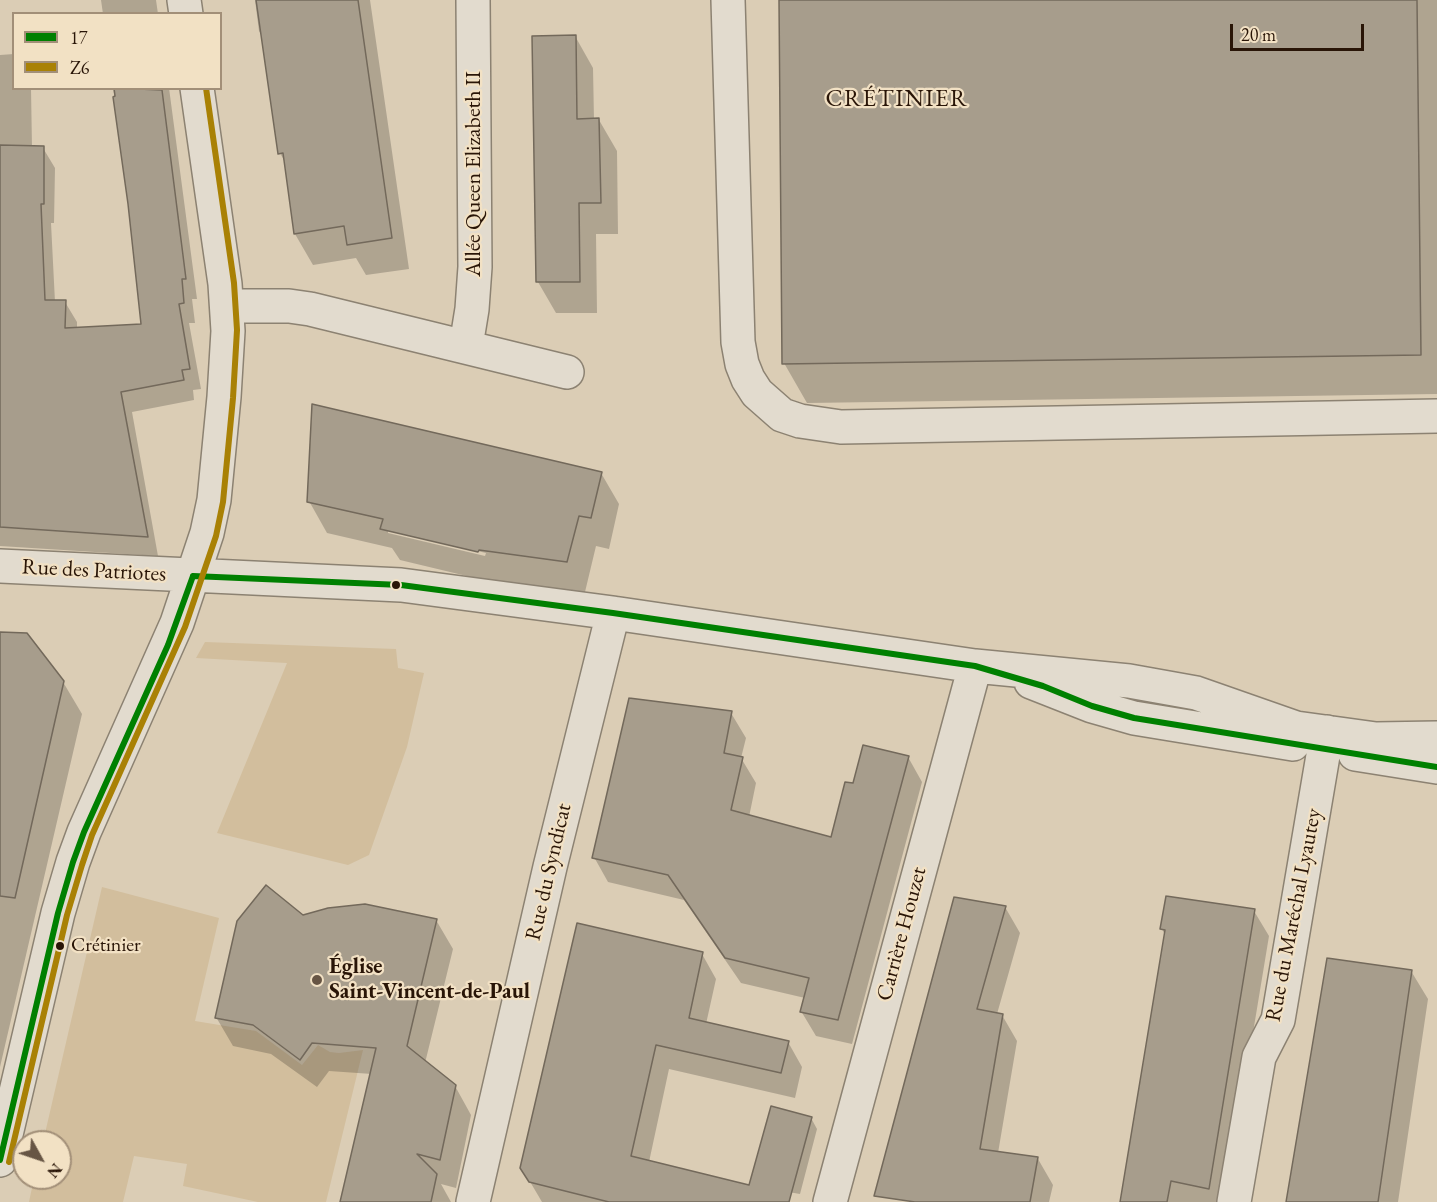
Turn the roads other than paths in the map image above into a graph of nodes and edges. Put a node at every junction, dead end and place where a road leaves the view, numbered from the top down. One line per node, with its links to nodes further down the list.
1 (473, 0): 5 (street, Allée Queen Elizabeth II)
2 (728, 0): 7 (street)
3 (197, 90): 4 (street)
4 (227, 306): 5 (street); 9 (street)
5 (466, 346): 6 (street)
6 (567, 372)
7 (1437, 416)
8 (0, 566): 9 (street, Rue des Patriotes)
9 (193, 576): 10 (street, Rue des Patriotes); 15 (street)
10 (613, 613): 11 (street, Rue des Patriotes); 16 (street, Rue du Syndicat)
11 (975, 666): 13 (street, Rue des Patriotes); 17 (street, Carrière Houzet)
12 (1437, 738): 13 (street, Rue des Patriotes)
13 (1325, 741): 14 (street, Rue des Patriotes); 18 (street, Rue du Maréchal Lyautey)
14 (1437, 767)
15 (0, 1160)
16 (473, 1202)
17 (830, 1202)
18 (1234, 1202)

